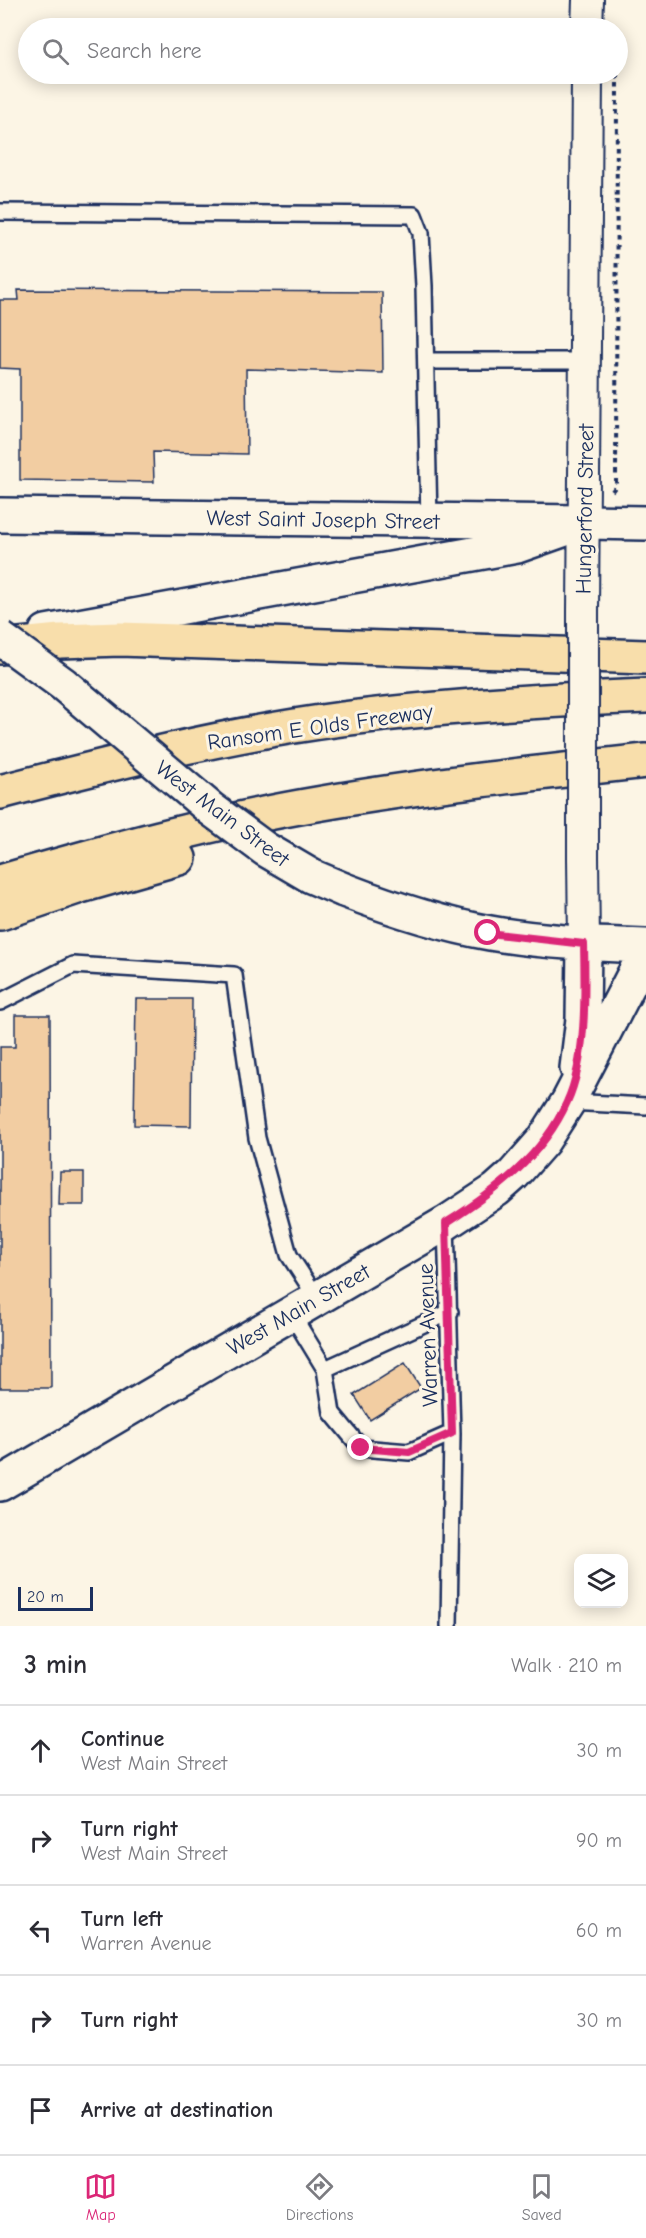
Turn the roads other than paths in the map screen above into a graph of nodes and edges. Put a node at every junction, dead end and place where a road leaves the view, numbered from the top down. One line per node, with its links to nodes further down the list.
1 (588, 0): 2 (street)
2 (587, 18)
3 (587, 84): 5 (street, Hungerford Street)
4 (0, 212): 6 (lane)
5 (585, 361): 6 (lane); 9 (street, Hungerford Street)
6 (426, 362): 8 (lane)
7 (0, 515): 8 (street, West Saint Joseph Street)
8 (429, 521): 9 (street, West Saint Joseph Street)
9 (585, 522): 10 (street, West Saint Joseph Street); 11 (street); 20 (street, Hungerford Street, bridge)
10 (646, 523)
11 (0, 640): 20 (street, West Main Street, bridge)
12 (0, 647): 13 (highway)
13 (646, 657)
14 (646, 696): 17 (highway, Ransom E Olds Freeway)
15 (646, 761): 16 (highway)
16 (504, 778): 18 (highway); 19 (highway)
17 (0, 792)
18 (0, 882)
19 (0, 913)
20 (584, 944): 21 (street, West Main Street); 24 (street, West Main Street)
21 (646, 946)
22 (646, 960): 24 (street, West Main Street)
23 (0, 1002): 27 (lane)
24 (568, 1102): 25 (lane); 26 (street, West Main Street)
25 (646, 1107)
26 (446, 1223): 27 (street, West Main Street); 28 (lane, Warren Avenue)
27 (304, 1305): 29 (lane); 31 (street, West Main Street)
28 (450, 1312): 29 (lane); 30 (lane, Warren Avenue)
29 (325, 1369): 30 (lane)
30 (452, 1433): 32 (lane, Warren Avenue)
31 (0, 1484)
32 (449, 1626)

